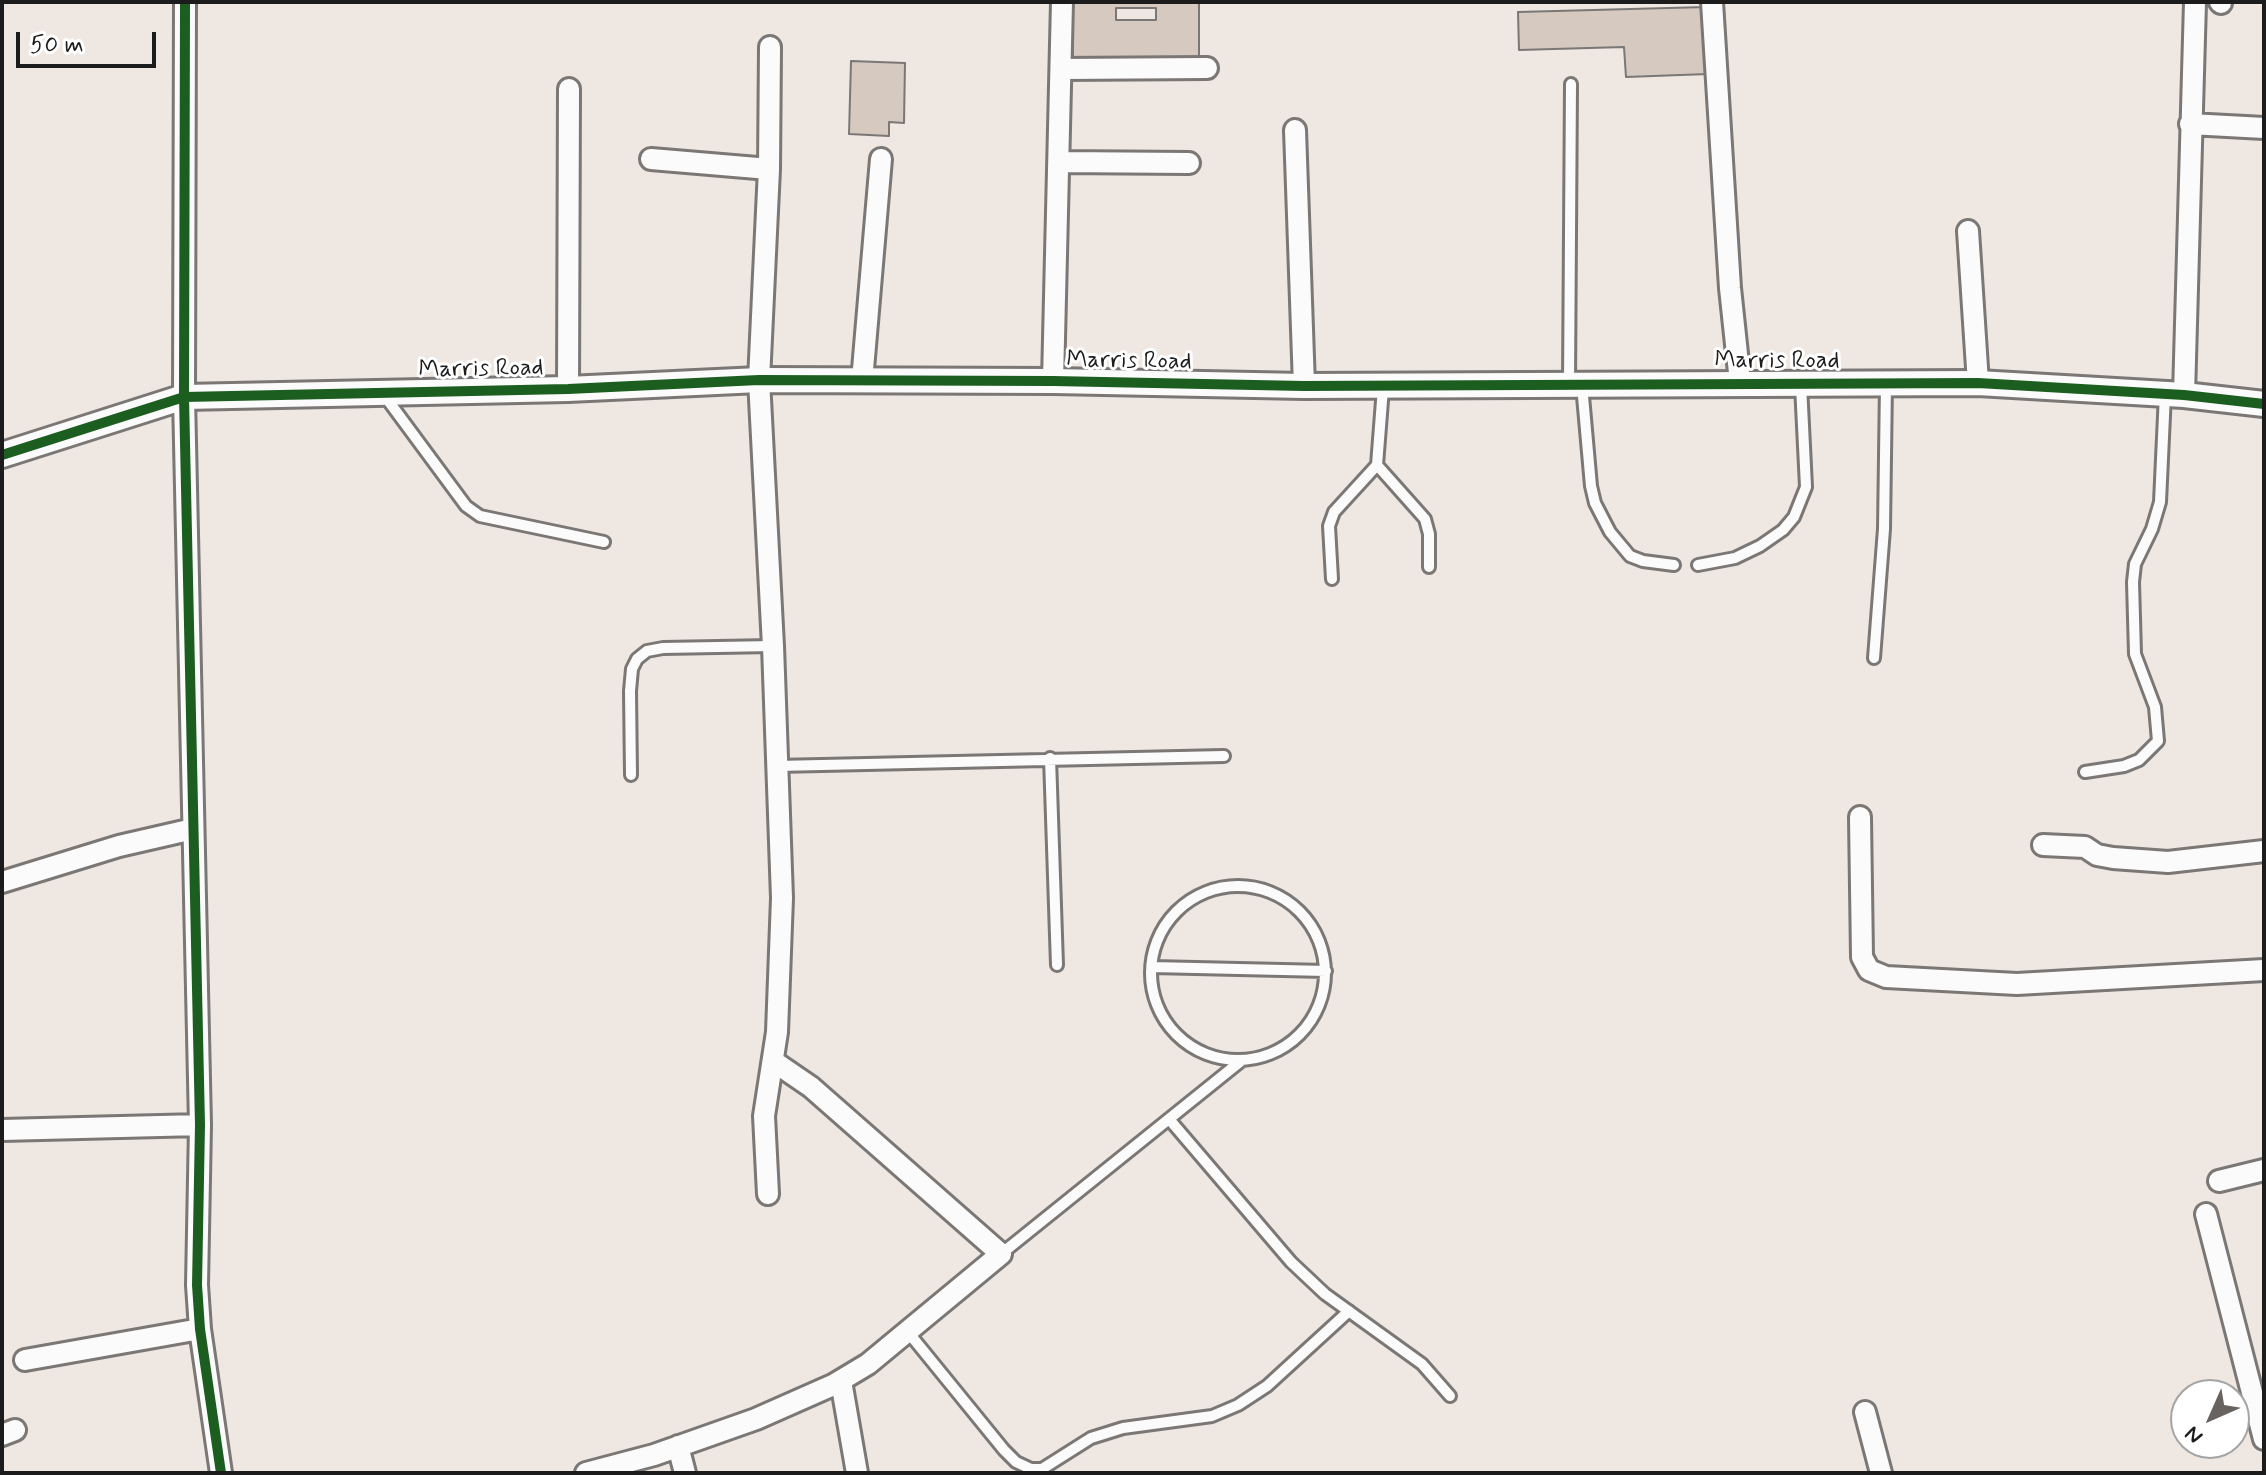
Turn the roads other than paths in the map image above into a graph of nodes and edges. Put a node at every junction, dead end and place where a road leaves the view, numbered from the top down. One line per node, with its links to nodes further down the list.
1 (185, 2): 32 (street)
2 (1062, 2): 7 (street)
3 (1712, 2): 22 (street)
4 (2195, 2): 10 (street)
5 (770, 47): 17 (street)
6 (1207, 68): 7 (street)
7 (1061, 69): 15 (street)
8 (1571, 84): 24 (lane)
9 (569, 89): 29 (street)
10 (2190, 124): 11 (street); 31 (street)
11 (2264, 128)
12 (1295, 130): 27 (street)
13 (651, 159): 17 (street)
14 (881, 159): 20 (street)
15 (1059, 162): 16 (street); 21 (street)
16 (1189, 163)
17 (769, 169): 19 (street)
18 (1968, 231): 25 (street)
19 (759, 380): 20 (street, Marris Road); 29 (street, Marris Road); 41 (street)
20 (862, 381): 21 (street, Marris Road)
21 (1053, 381): 27 (street, Marris Road)
22 (1740, 382): 24 (street, Marris Road); 26 (street, Marris Road)
23 (1886, 382): 25 (street, Marris Road); 26 (street, Marris Road); 42 (lane)
24 (1575, 383): 28 (street, Marris Road); 37 (lane)
25 (1978, 383): 31 (street, Marris Road)
26 (1801, 384): 38 (lane)
27 (1304, 386): 28 (street, Marris Road)
28 (1384, 386): 35 (lane)
29 (568, 389): 30 (street, Marris Road)
30 (382, 392): 32 (street, Marris Road); 36 (lane)
31 (2174, 395): 33 (street, Marris Road); 46 (lane)
32 (184, 397): 34 (street, Marris Road); 49 (street)
33 (2264, 404)
34 (2, 455)
35 (1377, 465): 39 (lane); 40 (lane)
36 (604, 542)
37 (1674, 565)
38 (1698, 565)
39 (1429, 567)
40 (1332, 579)
41 (773, 646): 45 (street); 47 (lane)
42 (1874, 658)
43 (1224, 756): 44 (lane)
44 (1050, 758): 45 (lane); 53 (lane)
45 (777, 766): 57 (street)
46 (2085, 772)
47 (631, 775)
48 (1860, 817): 55 (street)
49 (193, 829): 52 (street); 60 (street)
50 (2043, 845): 51 (street)
51 (2264, 851)
52 (2, 882)
53 (1057, 965)
54 (1152, 967): 56 (lane); 56 (lane); 58 (lane)
55 (2264, 970)
56 (1326, 971): 58 (lane)
57 (773, 1061): 64 (street); 66 (street)
58 (1241, 1061): 59 (lane)
59 (1169, 1119): 66 (lane); 67 (lane)
60 (200, 1125): 61 (street); 68 (street)
61 (2, 1130)
62 (2264, 1170): 63 (street)
63 (2219, 1181)
64 (768, 1194)
65 (2206, 1214): 74 (street)
66 (1001, 1254): 69 (street)
67 (1349, 1311): 69 (lane); 72 (lane)
68 (200, 1329): 70 (street); 76 (street)
69 (908, 1332): 71 (street)
70 (25, 1360)
71 (841, 1381): 75 (street); 79 (street)
72 (1450, 1396)
73 (1865, 1412): 80 (street)
74 (2264, 1439)
75 (678, 1446): 77 (street); 78 (street)
76 (221, 1473)
77 (586, 1473)
78 (685, 1473)
79 (857, 1473)
80 (1881, 1473)

